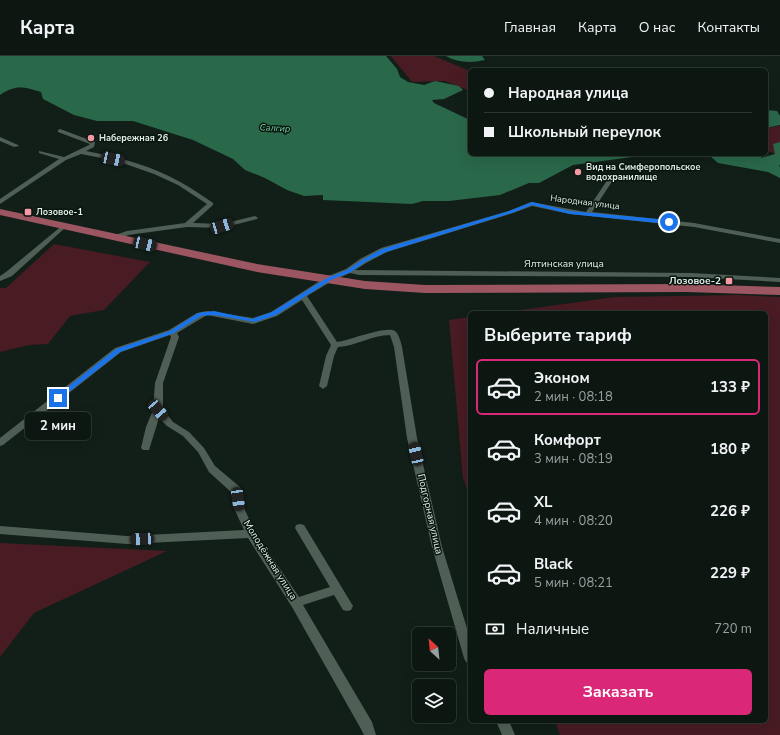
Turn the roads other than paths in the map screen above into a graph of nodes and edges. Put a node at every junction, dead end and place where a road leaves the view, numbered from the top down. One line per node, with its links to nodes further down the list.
1 (60, 131): 5 (street)
2 (0, 139): 3 (street)
3 (16, 146)
4 (41, 152): 6 (street)
5 (80, 152): 6 (street); 12 (street)
6 (64, 160): 8 (street)
7 (612, 177): 10 (street)
8 (0, 202)
9 (0, 212): 13 (main road)
10 (588, 213): 15 (street, Народная улица); 16 (street, Народная улица)
11 (255, 218): 12 (street)
12 (187, 225): 14 (street)
13 (64, 226): 14 (main road); 17 (street)
14 (115, 238): 18 (main road)
15 (780, 240)
16 (349, 271): 18 (street, Народная улица); 19 (street, Ялтинская улица)
17 (0, 278)
18 (329, 279): 20 (main road); 21 (street, Народная улица)
19 (780, 280)
20 (780, 291)
21 (302, 296): 22 (street, Народная улица); 23 (street)
22 (172, 332): 25 (street); 26 (street)
23 (335, 345): 24 (street); 34 (street, Подгорная улица)
24 (323, 386)
25 (158, 410): 27 (street); 30 (street, Молодёжная улица)
26 (0, 443)
27 (146, 448)
28 (300, 528): 31 (street)
29 (0, 530): 30 (street)
30 (251, 534): 32 (street, Молодёжная улица)
31 (337, 589): 32 (street); 33 (street)
32 (296, 603): 36 (street, Молодёжная улица)
33 (347, 606)
34 (468, 651)
35 (503, 723): 37 (street)
36 (370, 735)
37 (509, 735)

